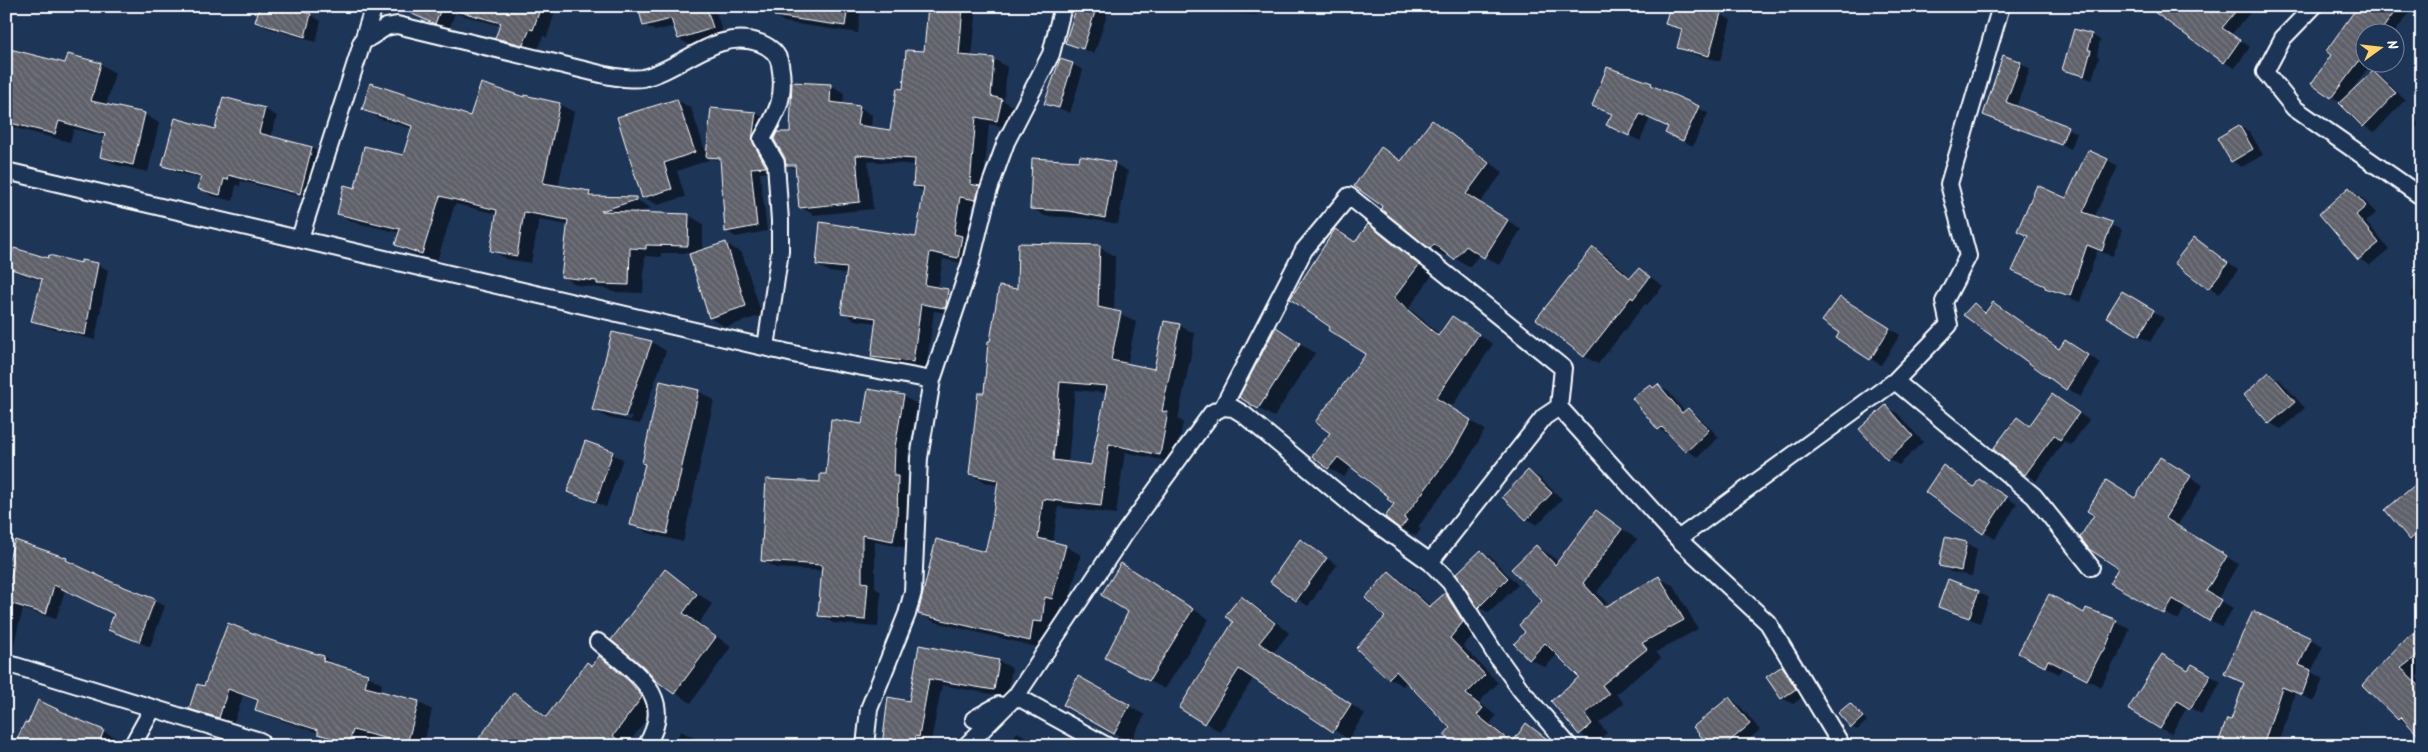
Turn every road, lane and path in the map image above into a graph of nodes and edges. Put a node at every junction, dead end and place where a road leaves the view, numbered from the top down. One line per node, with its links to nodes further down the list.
1 (374, 6): 5 (street)
2 (1062, 6): 10 (street)
3 (2001, 6): 11 (street)
4 (2314, 6): 7 (street)
5 (361, 43): 8 (street); 9 (street)
6 (6, 171): 8 (street)
7 (2422, 197)
8 (300, 238): 9 (street)
9 (766, 347): 10 (street)
10 (932, 380): 25 (street)
11 (1895, 381): 14 (street); 16 (street)
12 (1222, 407): 13 (street); 15 (street); 19 (street)
13 (1559, 407): 14 (street); 15 (street)
14 (1678, 539): 29 (street)
15 (1430, 562): 28 (street)
16 (2091, 567)
17 (598, 642): 24 (street)
18 (6, 663): 20 (street)
19 (1016, 696): 21 (street); 26 (street); 27 (street)
20 (154, 708): 22 (street); 23 (street)
21 (974, 719)
22 (260, 741)
23 (132, 746)
24 (646, 746)
25 (865, 746)
26 (966, 746)
27 (1106, 746)
28 (1569, 746)
29 (1842, 746)

